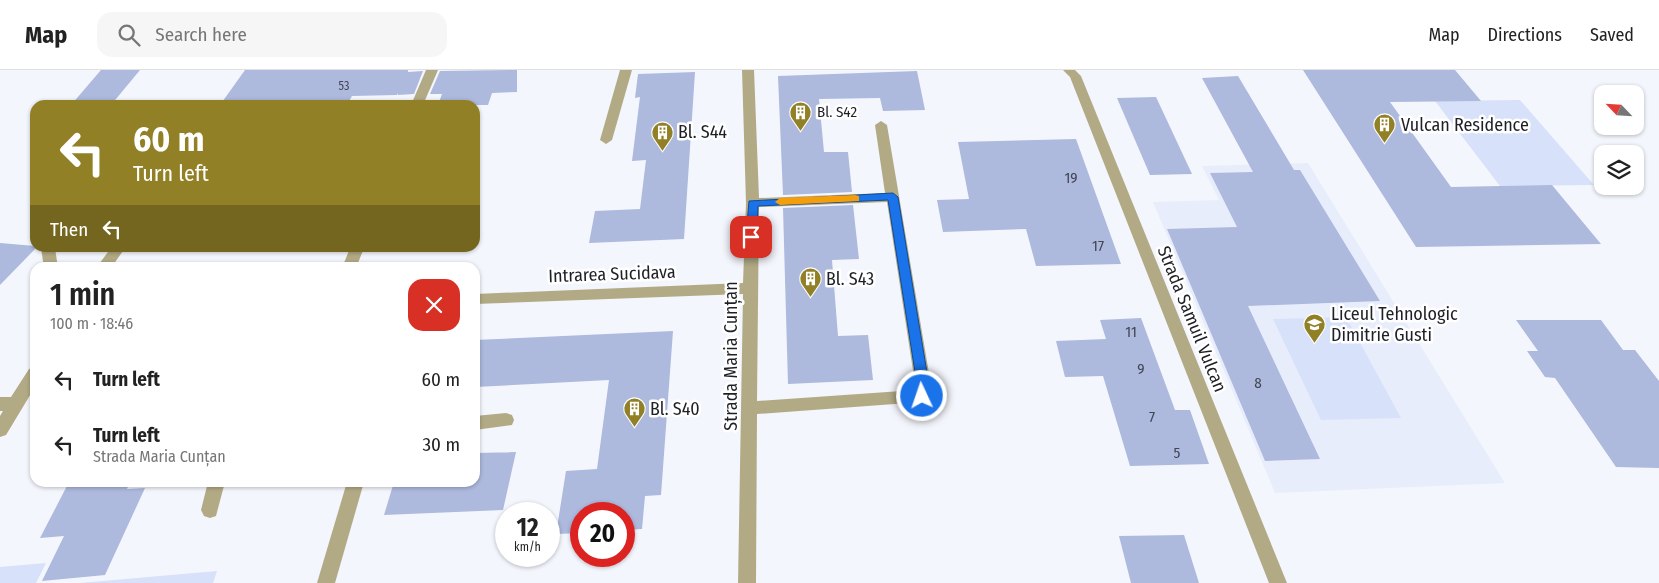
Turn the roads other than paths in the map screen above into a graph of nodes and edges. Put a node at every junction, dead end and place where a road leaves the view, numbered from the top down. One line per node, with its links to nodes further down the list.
1 (432, 70): 5 (street)
2 (626, 70): 7 (street)
3 (748, 70): 9 (street, Strada Maria Cunțan)
4 (1069, 70): 23 (street, Strada Samuil Vulcan)
5 (419, 100)
6 (880, 125): 8 (street)
7 (606, 140)
8 (893, 197): 9 (street); 14 (street)
9 (753, 203): 10 (street, Strada Maria Cunțan)
10 (750, 288): 11 (street, Intrarea Sucidava); 14 (street, Strada Maria Cunțan)
11 (480, 299)
12 (30, 379): 13 (street)
13 (8, 404): 17 (street)
14 (750, 408): 22 (street, Strada Maria Cunțan)
15 (506, 420): 16 (street)
16 (480, 423)
17 (0, 430)
18 (216, 487): 20 (street)
19 (355, 487): 21 (street)
20 (210, 510)
21 (326, 583)
22 (747, 583)
23 (1278, 583)

